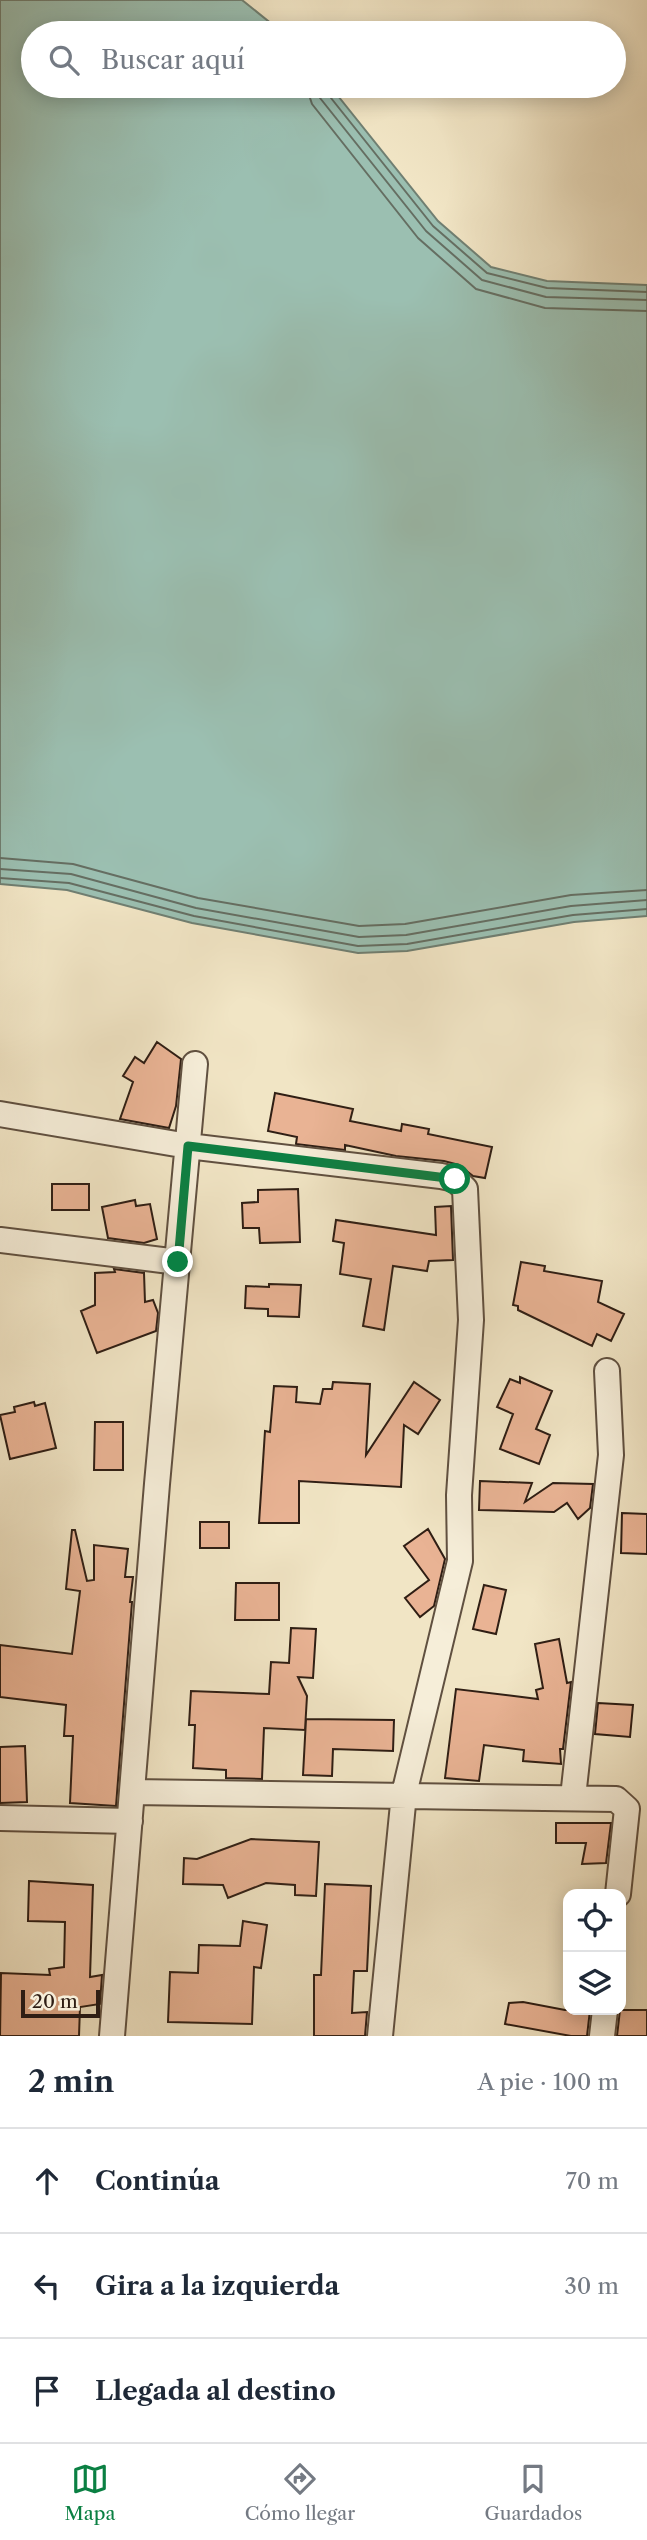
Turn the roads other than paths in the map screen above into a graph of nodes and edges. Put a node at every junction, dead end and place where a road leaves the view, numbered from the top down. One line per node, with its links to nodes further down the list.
1 (195, 1063): 3 (street)
2 (0, 1114): 3 (street)
3 (188, 1146): 5 (street); 8 (street)
4 (0, 1240): 5 (street)
5 (178, 1262): 7 (street)
6 (607, 1371): 9 (street)
7 (132, 1792): 8 (street); 11 (street)
8 (404, 1794): 9 (street); 15 (street)
9 (573, 1797): 12 (street)
10 (0, 1818): 11 (street)
11 (130, 1821): 14 (street)
12 (619, 1889)
13 (604, 2015): 16 (street)
14 (112, 2036)
15 (380, 2036)
16 (602, 2036)

